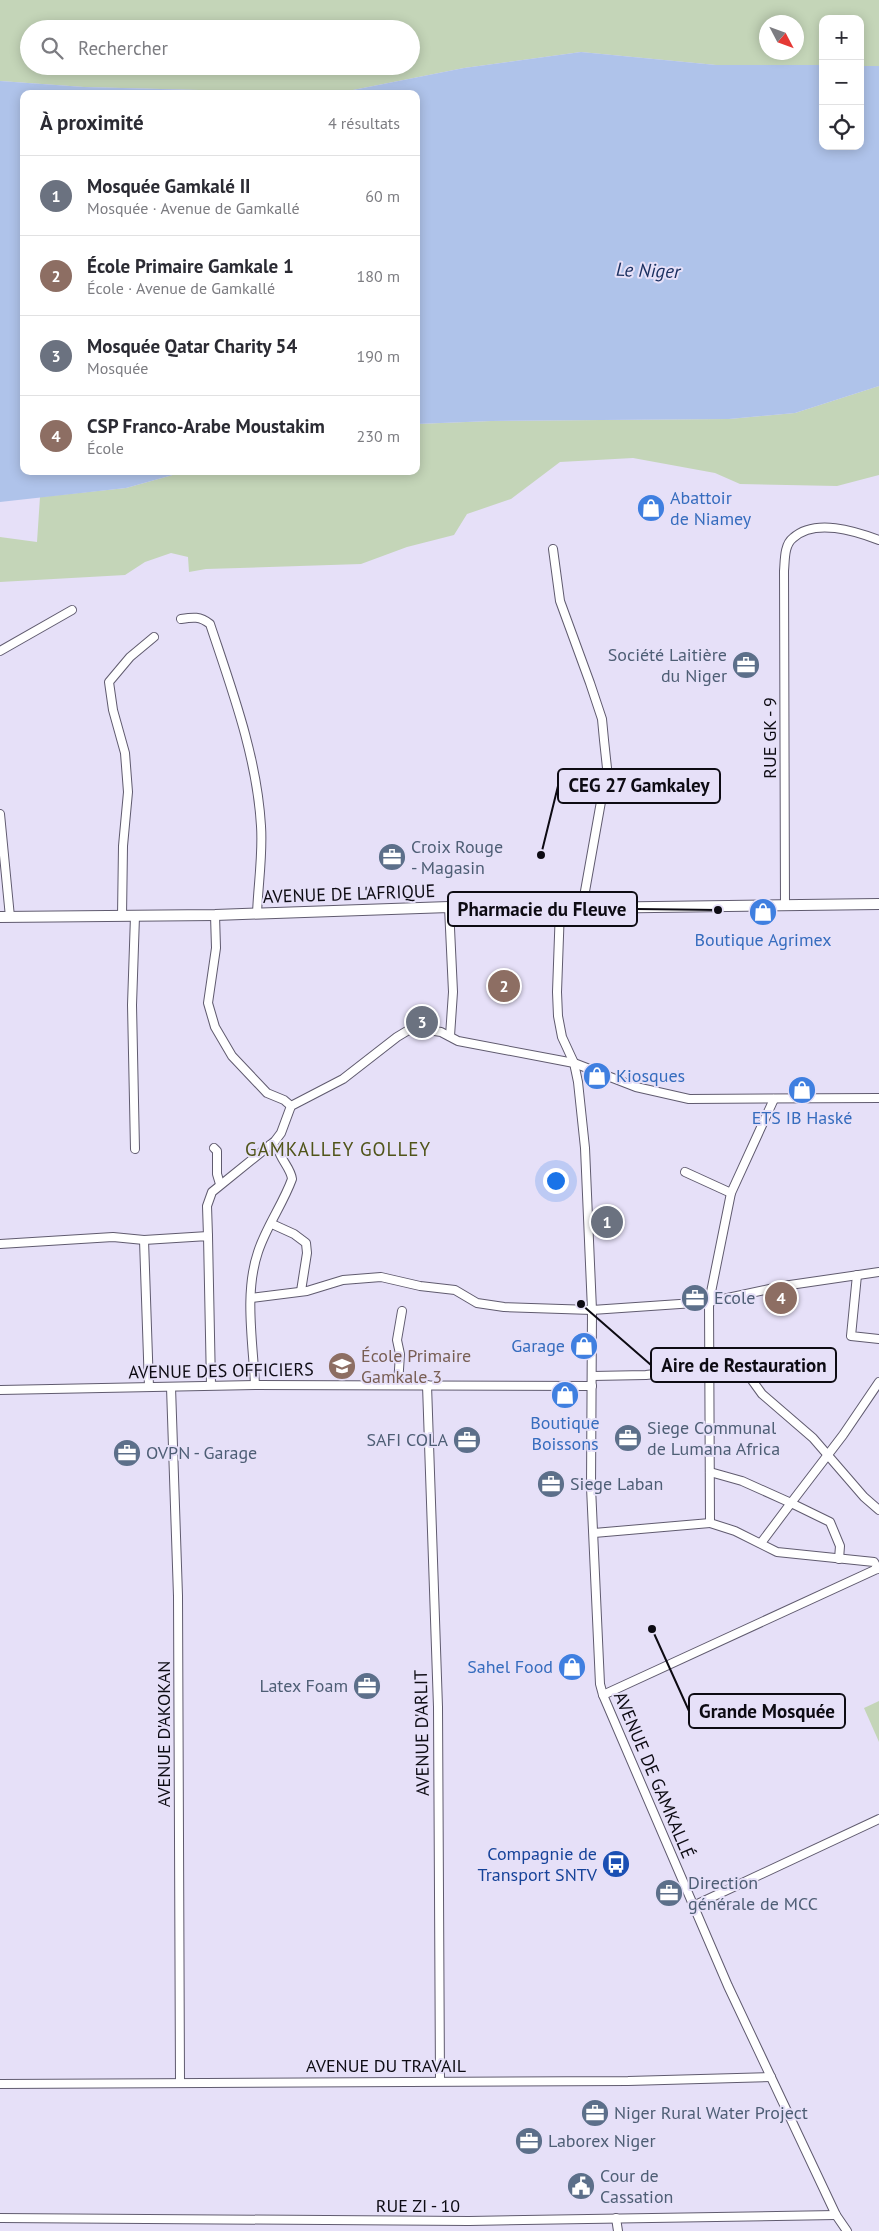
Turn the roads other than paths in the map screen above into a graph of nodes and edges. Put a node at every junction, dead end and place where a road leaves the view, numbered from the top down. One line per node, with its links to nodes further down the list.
1 (879, 540): 10 (street, RUE GK - 9)
2 (553, 549): 12 (street)
3 (72, 610): 6 (street)
4 (181, 619): 13 (street)
5 (154, 637): 15 (street)
6 (0, 651)
7 (0, 814): 17 (street)
8 (879, 904): 10 (main road, AVENUE DE L'AFRIQUE)
9 (449, 906): 11 (main road, AVENUE DE L'AFRIQUE); 13 (main road, AVENUE DE L'AFRIQUE); 18 (street)
10 (785, 906): 12 (main road, AVENUE DE L'AFRIQUE)
11 (560, 908): 12 (main road, AVENUE DE L'AFRIQUE); 19 (street, AVENUE DE GAMKALLÉ)
12 (582, 908)
13 (257, 914): 14 (main road, AVENUE DE L'AFRIQUE)
14 (215, 915): 16 (main road, AVENUE DE L'AFRIQUE); 22 (street)
15 (122, 916): 16 (main road, AVENUE DE L'AFRIQUE); 17 (main road, AVENUE DE L'AFRIQUE)
16 (135, 916): 25 (street)
17 (5, 917)
18 (450, 1036): 19 (street); 22 (street)
19 (574, 1063): 21 (street); 38 (street, AVENUE DE GAMKALLÉ)
20 (879, 1098): 21 (street)
21 (774, 1099): 28 (street)
22 (291, 1106): 23 (street)
23 (270, 1145): 27 (street); 29 (street)
24 (214, 1148): 27 (street)
25 (135, 1150)
26 (685, 1172): 28 (street)
27 (220, 1184): 30 (street)
28 (731, 1193): 37 (street)
29 (272, 1224): 35 (street); 36 (street)
30 (208, 1236): 31 (street); 45 (street)
31 (144, 1240): 32 (street); 50 (street)
32 (0, 1244)
33 (879, 1272): 34 (street)
34 (857, 1275): 37 (street); 40 (street)
35 (300, 1291): 36 (street); 38 (street)
36 (251, 1298): 46 (street)
37 (709, 1302): 38 (street); 41 (street)
38 (592, 1310): 43 (street, AVENUE DE GAMKALLÉ)
39 (402, 1311): 47 (street)
40 (879, 1339)
41 (709, 1350): 42 (street); 53 (street)
42 (708, 1368): 43 (street); 54 (street)
43 (592, 1376): 49 (street, AVENUE DE GAMKALLÉ)
44 (879, 1382): 53 (street)
45 (211, 1385): 46 (street, AVENUE DES OFFICIERS); 51 (street, AVENUE DES OFFICIERS)
46 (255, 1385): 47 (street, AVENUE DES OFFICIERS)
47 (398, 1385): 48 (street, AVENUE DES OFFICIERS)
48 (427, 1385): 49 (street, AVENUE DES OFFICIERS); 66 (street, AVENUE D'ARLIT)
49 (592, 1386): 58 (street, AVENUE DE GAMKALLÉ)
50 (149, 1387): 51 (street, AVENUE DES OFFICIERS); 52 (street, AVENUE DES OFFICIERS)
51 (171, 1387): 67 (street, AVENUE D'AKOKAN)
52 (0, 1390)
53 (826, 1455): 55 (street); 56 (street)
54 (710, 1472): 55 (street); 57 (street)
55 (791, 1503): 59 (street); 60 (street)
56 (879, 1510)
57 (710, 1524): 58 (street); 59 (street)
58 (594, 1533): 62 (street, AVENUE DE GAMKALLÉ)
59 (762, 1543): 60 (street)
60 (839, 1559): 61 (street)
61 (878, 1569): 62 (street)
62 (602, 1695): 64 (street, AVENUE DE GAMKALLÉ)
63 (879, 1819): 64 (street)
64 (693, 1906): 65 (street, AVENUE DE GAMKALLÉ)
65 (771, 2078): 66 (street, AVENUE DU TRAVAIL); 69 (street, AVENUE DE GAMKALLÉ)
66 (440, 2081): 67 (street, AVENUE DU TRAVAIL)
67 (180, 2082): 68 (street, AVENUE DU TRAVAIL)
68 (0, 2084)
69 (836, 2215): 71 (street, RUE ZI - 10); 73 (street, AVENUE DE GAMKALLÉ)
70 (0, 2218): 71 (street, RUE ZI - 10)
71 (616, 2218): 72 (street)
72 (618, 2231)
73 (847, 2231)

